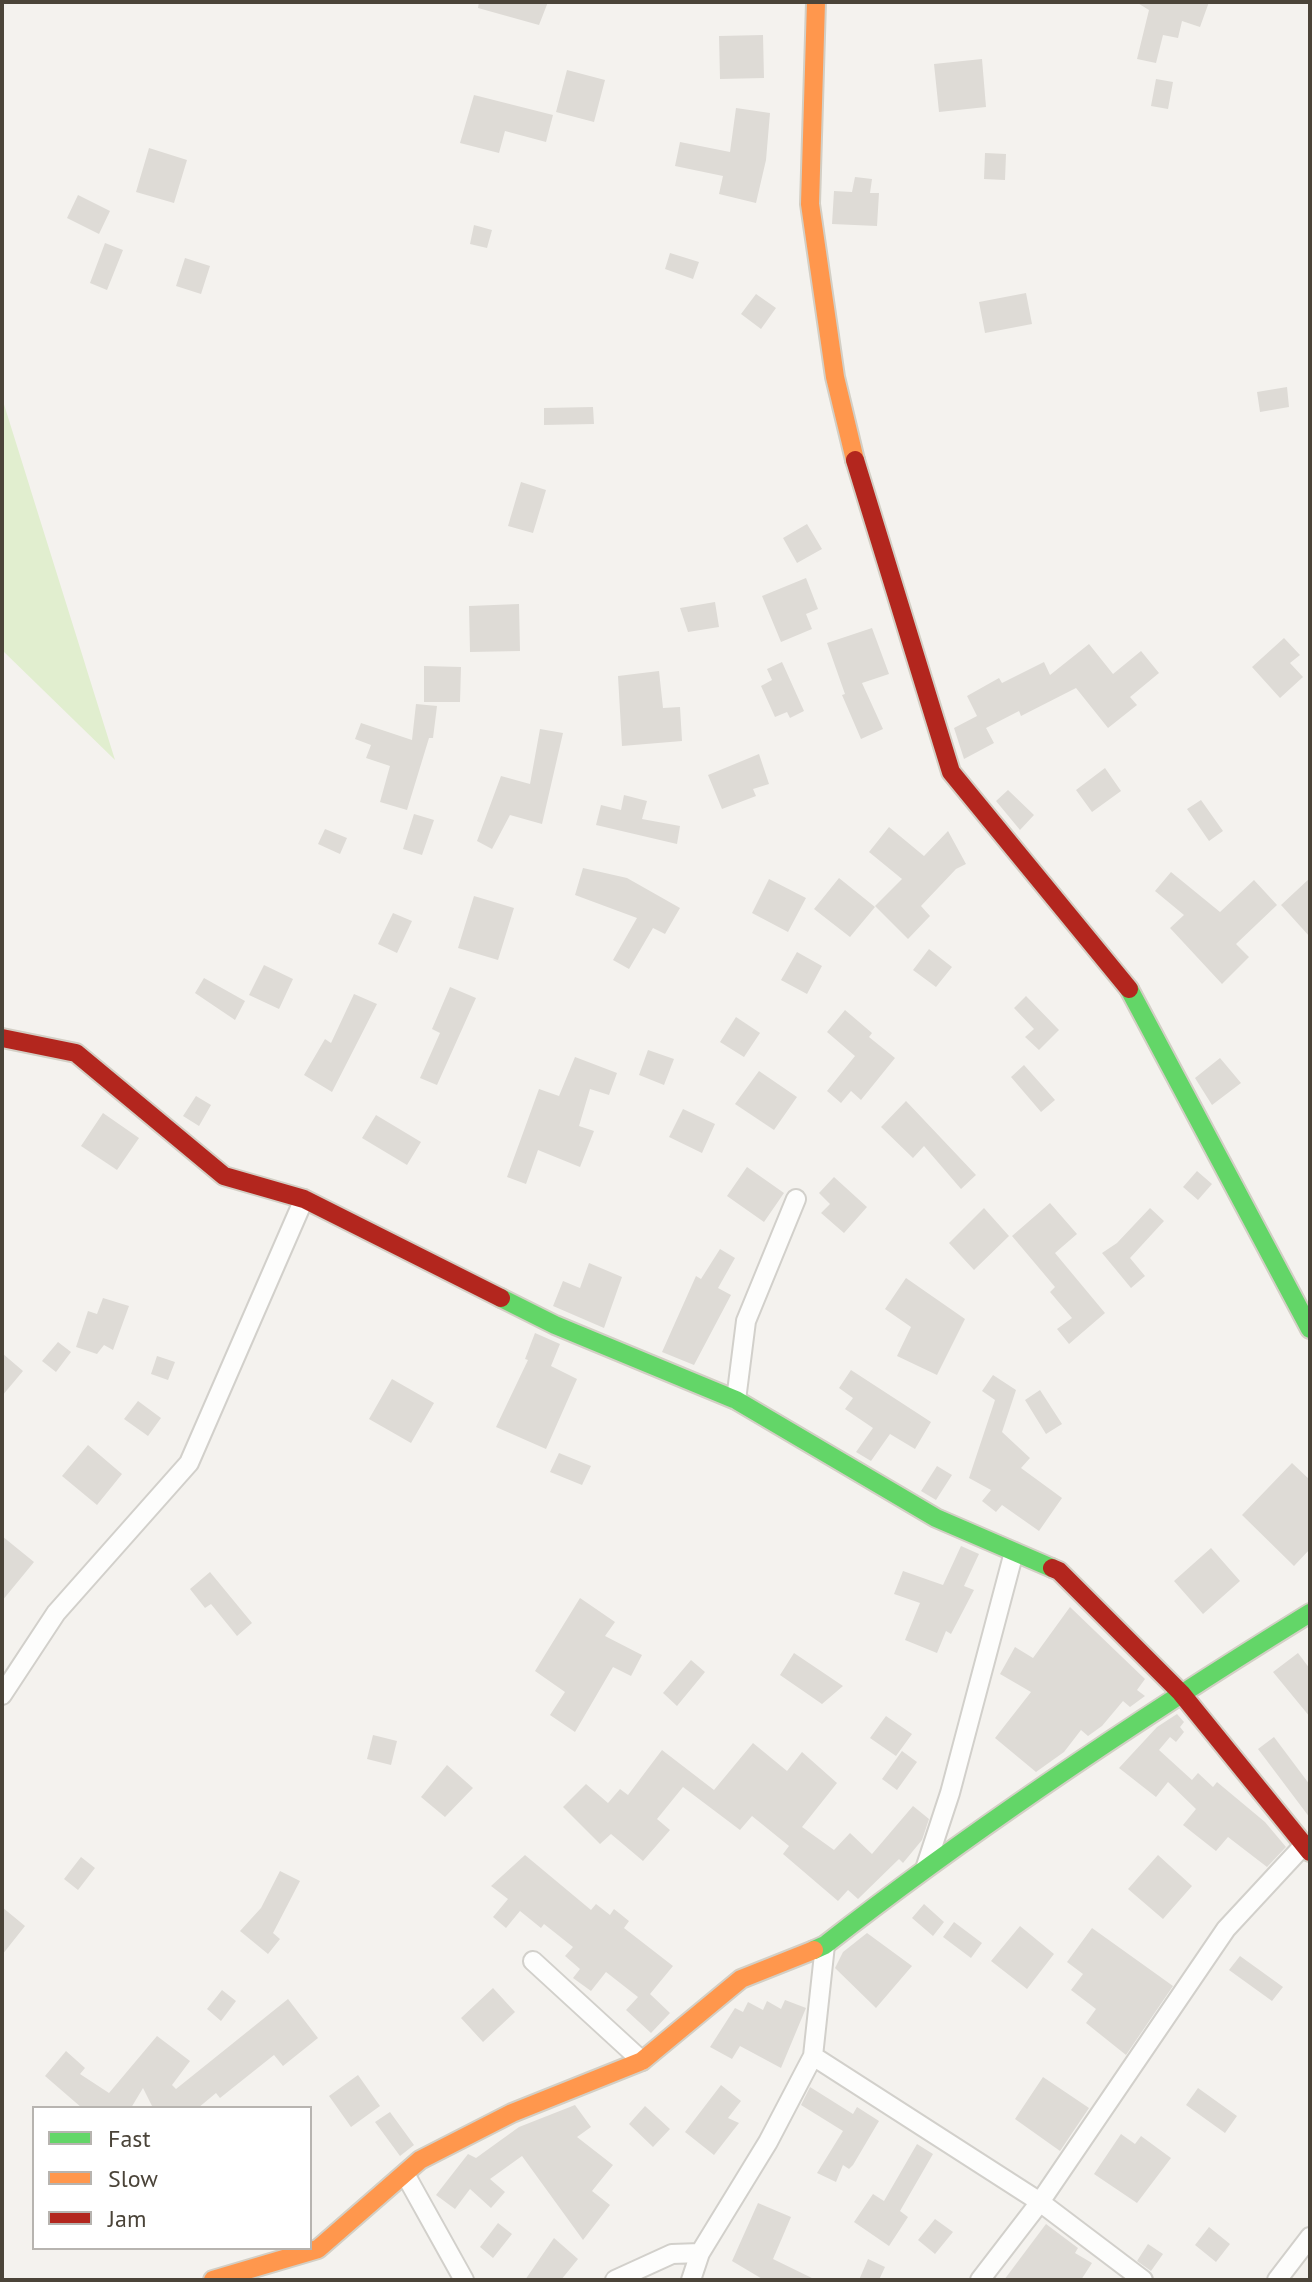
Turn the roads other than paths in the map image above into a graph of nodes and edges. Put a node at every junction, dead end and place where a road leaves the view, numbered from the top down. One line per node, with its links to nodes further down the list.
1 (816, 2): 5 (street)
2 (2, 1038): 3 (street)
3 (304, 1199): 6 (street); 10 (street)
4 (796, 1199): 6 (street)
5 (1310, 1329)
6 (736, 1400): 7 (street)
7 (1014, 1552): 9 (street); 12 (street)
8 (1310, 1613): 9 (street)
9 (1181, 1693): 11 (street); 12 (street)
10 (2, 1695)
11 (1307, 1849): 18 (street)
12 (926, 1866): 13 (street)
13 (825, 1945): 15 (street); 16 (street)
14 (533, 1961): 16 (street)
15 (813, 2056): 18 (street); 20 (street)
16 (642, 2061): 17 (street)
17 (405, 2174): 21 (street); 22 (street)
18 (1040, 2202): 25 (street); 26 (street)
19 (1310, 2237): 27 (street)
20 (700, 2253): 23 (street); 24 (street)
21 (213, 2280)
22 (464, 2280)
23 (615, 2280)
24 (691, 2280)
25 (980, 2280)
26 (1143, 2280)
27 (1277, 2280)

